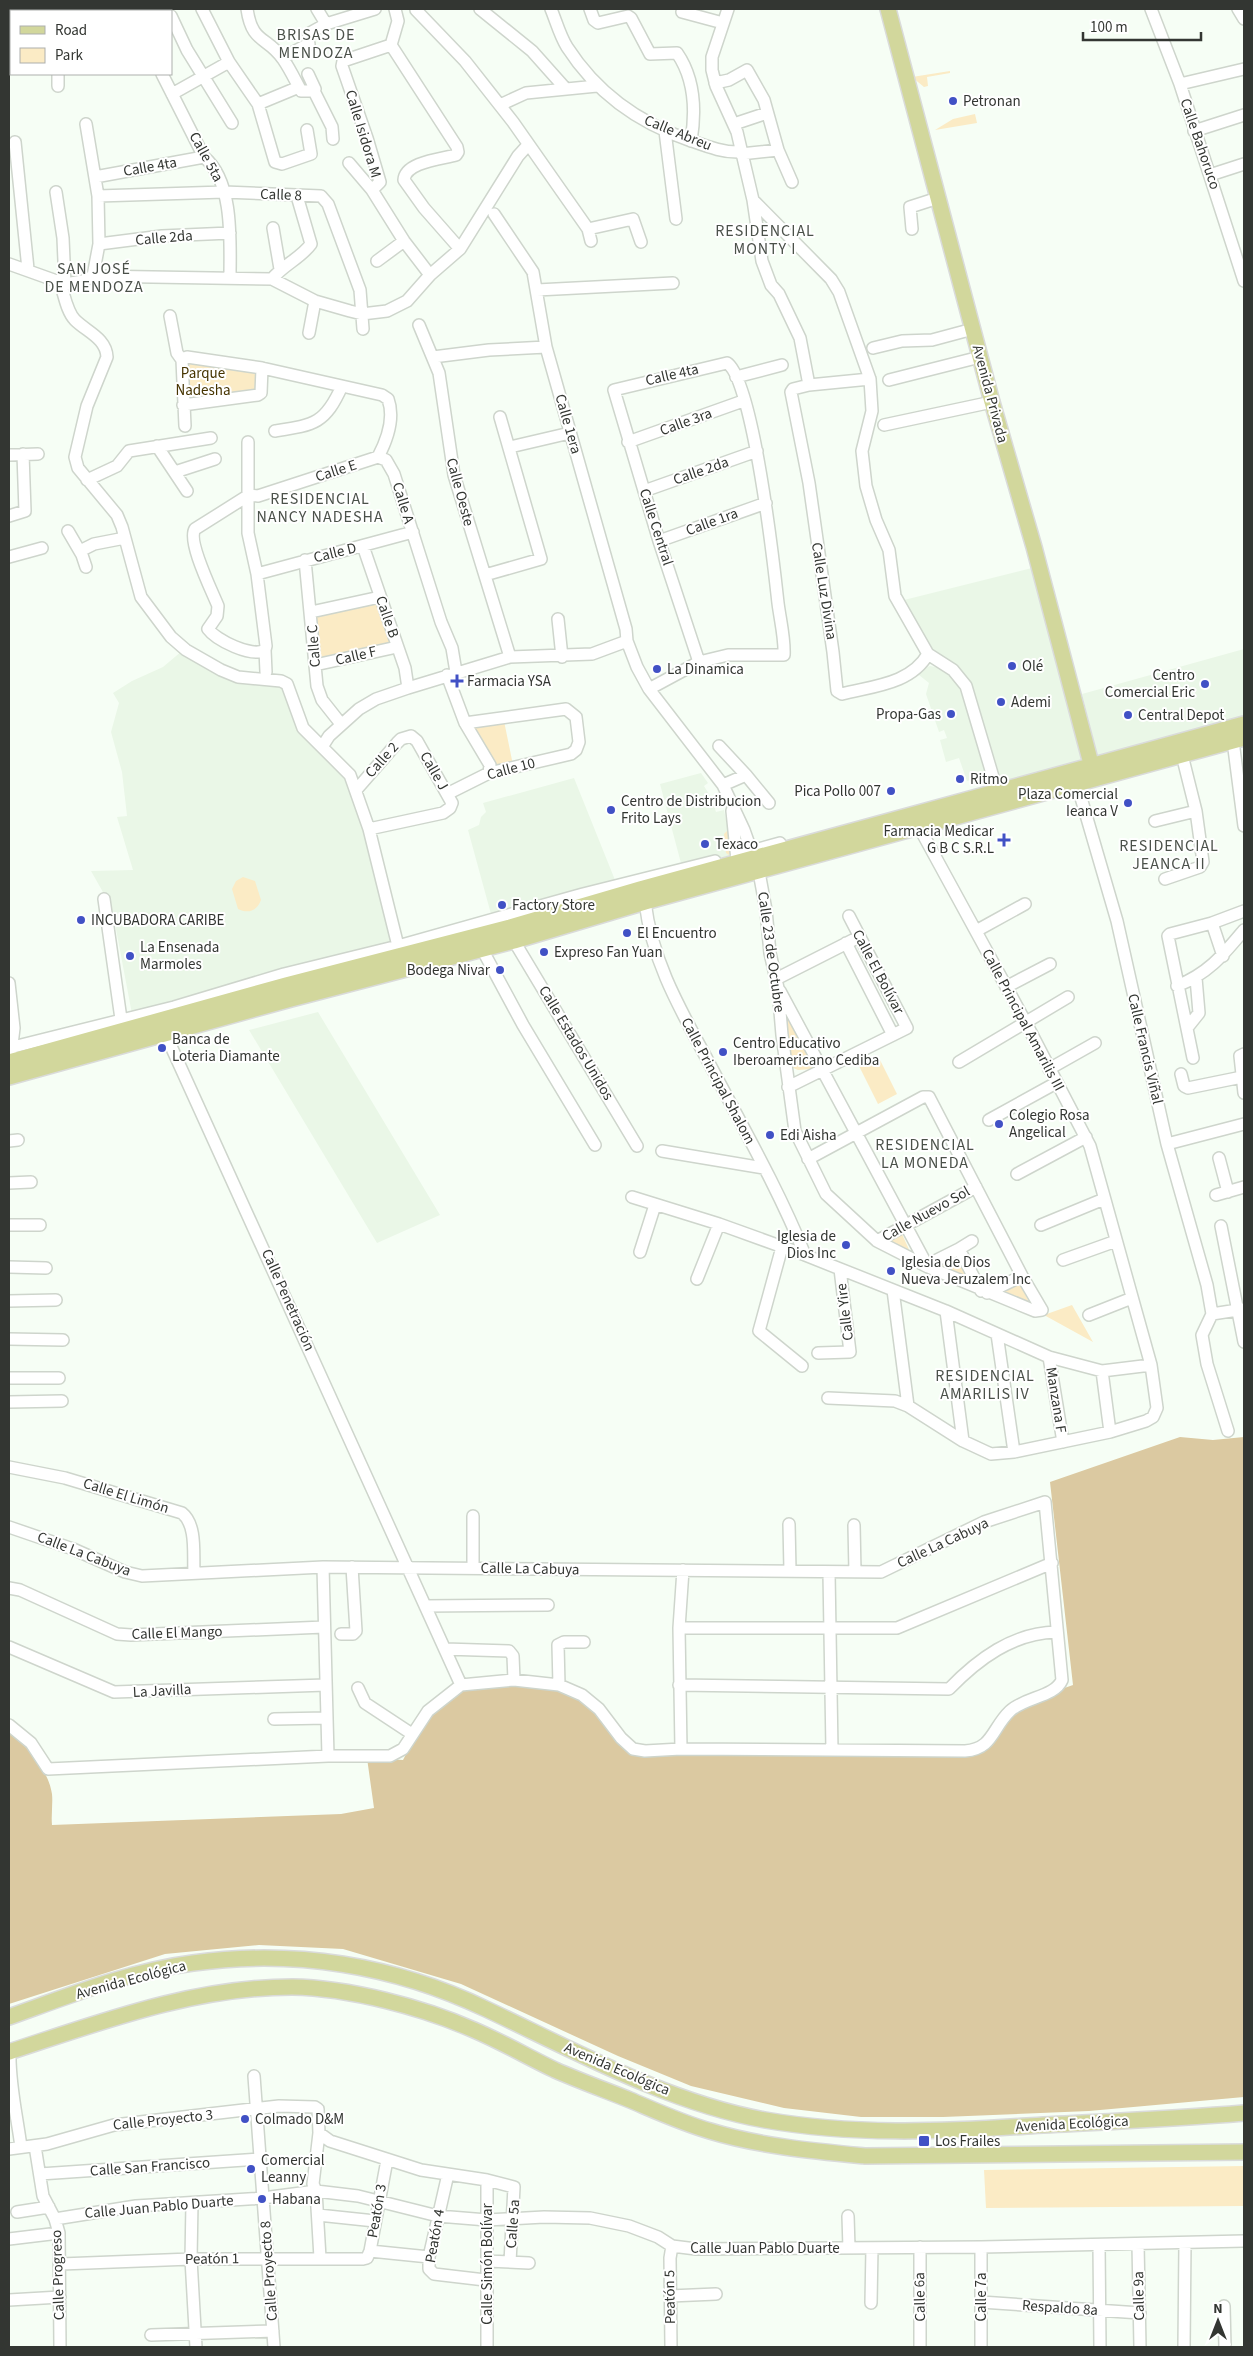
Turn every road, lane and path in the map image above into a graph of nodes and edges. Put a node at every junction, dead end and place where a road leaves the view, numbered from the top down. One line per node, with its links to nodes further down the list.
1 (202, 9): 22 (street)
2 (247, 9): 21 (street)
3 (317, 9): 19 (street)
4 (375, 9): 14 (street)
5 (397, 9): 6 (street); 20 (street)
6 (416, 9): 37 (street)
7 (480, 9): 32 (street)
8 (551, 9): 31 (street, Calle Abreu)
9 (590, 9): 47 (street)
10 (728, 9): 18 (street)
11 (888, 9): 63 (main road, Avenida Privada)
12 (1151, 9): 29 (street, Calle Bahoruco)
13 (1238, 9): 17 (street)
14 (353, 11): 19 (street)
15 (682, 12): 18 (street)
16 (172, 18): 27 (street)
17 (1244, 19)
18 (723, 23): 28 (street)
19 (326, 24): 21 (street)
20 (391, 45): 58 (street, Calle Isidora M); 73 (street)
21 (282, 58): 33 (street)
22 (230, 62): 27 (street); 36 (street)
23 (1244, 69): 29 (street)
24 (308, 74): 34 (street)
25 (58, 75): 30 (street)
26 (162, 75): 35 (street, Calle 5ta)
27 (203, 76): 35 (street); 40 (street)
28 (715, 83): 38 (street); 42 (street)
29 (1180, 84): 44 (street, Calle Bahoruco)
30 (58, 86)
31 (597, 86): 32 (street); 45 (street, Calle Abreu)
32 (565, 88): 37 (street)
33 (300, 89): 34 (street); 36 (street)
34 (314, 91): 46 (street)
35 (172, 94): 52 (street, Calle 5ta)
36 (258, 104): 43 (street)
37 (500, 106): 49 (street)
38 (768, 113): 42 (street); 50 (street)
39 (1244, 115): 44 (street)
40 (232, 123)
41 (86, 124): 56 (street)
42 (734, 124): 51 (street)
43 (307, 130)
44 (1194, 130): 55 (street, Calle Bahoruco)
45 (665, 131): 47 (street, Calle Abreu); 66 (street)
46 (333, 139)
47 (692, 141): 51 (street, Calle Abreu)
48 (15, 142): 76 (street)
49 (528, 145): 71 (street); 73 (street)
50 (778, 150): 51 (street, Calle Abreu); 57 (street)
51 (741, 153): 64 (street)
52 (204, 157): 56 (street, Calle 4ta); 60 (street, Calle 5ta)
53 (349, 163): 58 (street)
54 (1244, 164): 55 (street)
55 (1210, 175): 82 (street, Calle Bahoruco)
56 (95, 177): 61 (street)
57 (792, 182)
58 (372, 190): 70 (street, Calle Isidora M)
59 (56, 192): 83 (street)
60 (224, 192): 61 (street, Calle 8); 62 (street, Calle 8); 69 (street, Calle 5ta)
61 (98, 196): 72 (street)
62 (297, 196): 77 (street); 87 (street, Calle 8)
63 (938, 198): 68 (street); 91 (main road, Avenida Privada)
64 (753, 200): 101 (street); 103 (street)
65 (494, 214): 85 (street, Calle 1era)
66 (676, 218)
67 (273, 228): 77 (street)
68 (912, 229)
69 (230, 233): 72 (street, Calle 2da); 80 (street, Calle 5ta)
70 (404, 241): 74 (street); 78 (street, Calle Isidora M)
71 (641, 242)
72 (99, 244): 79 (street)
73 (460, 249): 78 (street)
74 (378, 261)
75 (9, 264): 76 (street)
76 (28, 269): 83 (street)
77 (280, 269): 81 (street)
78 (430, 275): 87 (street)
79 (93, 276): 80 (street); 83 (street)
80 (230, 278): 81 (street)
81 (272, 279): 86 (street)
82 (1244, 281)
83 (62, 282): 126 (street)
84 (673, 283): 85 (street)
85 (537, 290): 93 (street, Calle 1era)
86 (315, 301): 87 (street); 92 (street)
87 (362, 314): 90 (street, Calle 8)
88 (170, 316): 97 (street)
89 (420, 325): 95 (street, Calle Oeste)
90 (363, 329)
91 (973, 329): 94 (street); 96 (main road, Avenida Privada)
92 (309, 332)
93 (546, 347): 95 (street); 113 (street, Calle 1era)
94 (873, 348)
95 (433, 357): 143 (street, Calle Oeste)
96 (980, 357): 102 (street); 107 (main road, Avenida Privada)
97 (182, 360): 99 (street); 108 (street)
98 (782, 365): 100 (street)
99 (262, 368): 104 (street); 108 (street)
100 (736, 376): 105 (street, Calle 4ta); 106 (street)
101 (870, 379): 103 (street); 150 (street)
102 (889, 380)
103 (809, 385): 150 (street, Calle Luz Divina)
104 (342, 386): 112 (street); 123 (street)
105 (614, 390): 116 (street, Calle Central)
106 (744, 401): 116 (street, Calle 3ra); 119 (street)
107 (992, 402): 110 (street); 168 (main road, Avenida Privada)
108 (183, 405): 111 (street)
109 (500, 416): 118 (street)
110 (884, 425)
111 (185, 426)
112 (275, 431)
113 (570, 433): 118 (street); 147 (street, Calle 1era)
114 (211, 438): 117 (street)
115 (248, 442): 129 (street)
116 (628, 442): 128 (street, Calle Central)
117 (157, 446): 125 (street); 126 (street)
118 (510, 447): 143 (street)
119 (757, 451): 128 (street, Calle 2da); 130 (street)
120 (23, 454): 121 (street); 122 (street); 131 (street)
121 (38, 454)
122 (9, 455)
123 (378, 457): 129 (street, Calle E); 133 (street, Calle A)
124 (215, 459): 125 (street)
125 (175, 472): 127 (street)
126 (87, 480): 134 (street)
127 (188, 491)
128 (644, 491): 135 (street, Calle Central)
129 (248, 494): 142 (street); 149 (street, Calle E)
130 (766, 503): 135 (street, Calle 1ra); 153 (street)
131 (9, 516)
132 (68, 531): 138 (street)
133 (413, 532): 136 (street, Calle D); 156 (street, Calle A)
134 (125, 538): 138 (street); 166 (street)
135 (659, 541): 153 (street, Calle Central)
136 (363, 546): 140 (street, Calle D); 144 (street, Calle B)
137 (42, 548): 139 (street)
138 (80, 551): 141 (street)
139 (9, 557)
140 (305, 560): 142 (street, Calle D); 145 (street, Calle C)
141 (86, 568)
142 (257, 574): 149 (street)
143 (485, 575): 152 (street, Calle Oeste)
144 (380, 598): 145 (street); 148 (street, Calle B)
145 (311, 612): 154 (street, Calle C)
146 (558, 619): 151 (street)
147 (627, 641): 151 (street); 158 (street, Calle 1era)
148 (397, 647): 154 (street, Calle F); 157 (street, Calle B)
149 (265, 650): 155 (street)
150 (928, 654): 173 (street)
151 (562, 656): 152 (street)
152 (510, 657): 156 (street)
153 (700, 662): 158 (street)
154 (315, 666): 161 (street, Calle C)
155 (266, 672)
156 (451, 674): 157 (street); 160 (street)
157 (408, 688): 161 (street)
158 (649, 689): 172 (street, Calle 1era)
159 (1244, 717): 168 (street)
160 (464, 723): 169 (street); 169 (street, Calle 10)
161 (341, 724): 166 (street)
162 (1244, 724): 168 (main road)
163 (411, 736): 174 (street, Calle 2); 175 (street, Calle J)
164 (1238, 740): 167 (main road); 180 (street)
165 (719, 746): 170 (street)
166 (322, 747): 174 (street)
167 (1182, 755): 168 (main road); 178 (street)
168 (1092, 769): 171 (main road); 173 (street); 183 (main road)
169 (489, 773): 175 (street, Calle 10)
170 (746, 774): 172 (street); 176 (street)
171 (1077, 784): 181 (main road); 231 (street, Calle Francis Viñal)
172 (723, 785): 177 (street, Calle 1era)
173 (996, 787): 183 (street)
174 (357, 789): 182 (street)
175 (447, 794): 182 (street, Calle J)
176 (770, 803)
177 (732, 807): 183 (street, Calle 1era); 184 (street)
178 (1196, 811): 179 (street); 185 (street)
179 (1155, 821)
180 (1244, 826)
181 (919, 827): 183 (main road); 192 (street, Calle Principal Amarilis III)
182 (369, 828): 197 (street)
183 (755, 860): 184 (main road); 184 (street); 203 (street, Calle 23 de Octubre)
184 (737, 865): 187 (main road); 197 (street); 208 (main road)
185 (1165, 879)
186 (104, 899): 208 (street)
187 (644, 902): 195 (main road); 237 (street, Calle Principal Shalom)
188 (1025, 904): 192 (street)
189 (1244, 912): 191 (street)
190 (849, 916): 194 (street, Calle El Bolívar)
191 (1212, 923): 199 (street); 204 (street)
192 (976, 930): 205 (street, Calle Principal Amarilis III)
193 (1244, 930): 199 (street)
194 (859, 936): 196 (street); 211 (street, Calle El Bolívar)
195 (514, 940): 198 (main road); 233 (street, Calle Estados Unidos)
196 (846, 943): 203 (street); 211 (street, Calle El Bolívar)
197 (398, 946): 208 (street)
198 (482, 949): 210 (main road); 232 (street)
199 (1222, 956): 201 (street)
200 (1050, 964): 205 (street)
201 (1196, 978): 204 (street); 209 (street)
202 (9, 983): 214 (street)
203 (777, 983): 218 (street); 219 (street, Calle 23 de Octubre)
204 (1177, 986): 209 (street)
205 (1006, 987): 207 (street, Calle Principal Amarilis III)
206 (1068, 997): 207 (street)
207 (1026, 1023): 216 (street); 217 (street, Calle Principal Amarilis III)
208 (122, 1025): 214 (main road)
209 (1187, 1028): 215 (street)
210 (166, 1033): 222 (main road); 305 (street, Calle Penetración)
211 (894, 1035): 218 (street)
212 (1095, 1043): 217 (street)
213 (1244, 1054): 223 (street)
214 (10, 1055)
215 (1192, 1058)
216 (960, 1062)
217 (1049, 1069): 224 (street, Calle Principal Amarilis III)
218 (823, 1071): 221 (street); 229 (street)
219 (786, 1072): 221 (street); 225 (street, Calle 23 de Octubre)
220 (1181, 1074): 223 (street)
221 (812, 1076): 225 (street)
222 (9, 1077)
223 (1242, 1077): 226 (street)
224 (1056, 1082): 227 (street); 230 (street, Calle Principal Amarilis III)
225 (788, 1087): 236 (street, Calle 23 de Octubre)
226 (1244, 1093)
227 (989, 1120)
228 (1244, 1124): 231 (street)
229 (856, 1132): 236 (street); 241 (street); 251 (street)
230 (1086, 1137): 238 (street); 246 (street, Calle Principal Amarilis III)
231 (1167, 1144): 275 (street, Calle Francis Viñal)
232 (595, 1146)
233 (637, 1146)
234 (662, 1150): 237 (street)
235 (1219, 1158): 243 (street)
236 (808, 1159): 254 (street, Calle 23 de Octubre)
237 (764, 1168): 260 (street, Calle Principal Shalom)
238 (1017, 1174)
239 (31, 1182): 240 (street)
240 (9, 1183)
241 (976, 1187): 251 (street, Calle Nuevo Sol); 266 (street)
242 (1244, 1187): 243 (street)
243 (1228, 1192): 244 (street)
244 (1216, 1195)
245 (632, 1197): 247 (street)
246 (1104, 1199): 252 (street); 256 (street, Calle Principal Amarilis III)
247 (655, 1205): 248 (street); 259 (street)
248 (719, 1224): 257 (street); 267 (street)
249 (9, 1225): 250 (street)
250 (40, 1225)
251 (906, 1225): 254 (street, Calle Nuevo Sol); 262 (street)
252 (1042, 1225)
253 (1221, 1226): 273 (street)
254 (877, 1241): 262 (street, Calle 23 de Octubre)
255 (972, 1241): 258 (street)
256 (1116, 1241): 261 (street); 270 (street, Calle Principal Amarilis III)
257 (782, 1247): 260 (street); 284 (street)
258 (959, 1249): 262 (street); 269 (street)
259 (640, 1252)
260 (804, 1255): 265 (street)
261 (1063, 1260)
262 (927, 1266): 269 (street, Calle 23 de Octubre)
263 (9, 1267): 264 (street)
264 (46, 1268)
265 (840, 1269): 268 (street); 281 (street, Calle Yire)
266 (1022, 1276): 269 (street); 269 (street, Calle 23 de Octubre)
267 (697, 1279)
268 (893, 1290): 274 (street); 291 (street)
269 (984, 1292)
270 (1132, 1298): 276 (street); 283 (street, Calle Principal Amarilis III)
271 (56, 1300): 272 (street)
272 (9, 1301)
273 (1241, 1310): 275 (street); 280 (street)
274 (946, 1311): 277 (street); 294 (street)
275 (1212, 1314): 293 (street)
276 (1089, 1315)
277 (997, 1334): 282 (street); 296 (street)
278 (9, 1339): 279 (street)
279 (62, 1340)
280 (1244, 1342)
281 (818, 1353)
282 (1049, 1358): 285 (street); 295 (street, Manzana F)
283 (1151, 1365): 285 (street); 292 (street, Calle Principal Amarilis III)
284 (802, 1366)
285 (1102, 1371): 292 (street)
286 (9, 1378): 287 (street)
287 (59, 1378)
288 (828, 1398): 291 (street)
289 (62, 1401): 290 (street)
290 (9, 1402)
291 (908, 1406): 294 (street)
292 (1110, 1432): 295 (street)
293 (1228, 1432)
294 (963, 1441): 296 (street)
295 (1063, 1442): 296 (street)
296 (1014, 1452)
297 (9, 1467): 309 (street, Calle El Limón)
298 (473, 1516): 306 (street)
299 (789, 1524): 308 (street)
300 (854, 1525): 310 (street)
301 (9, 1527): 309 (street, Calle La Cabuya)
302 (1052, 1563): 310 (street, Calle La Cabuya); 317 (street); 318 (street)
303 (323, 1567): 304 (street, Calle La Cabuya); 309 (street, Calle La Cabuya); 315 (street)
304 (352, 1567): 305 (street, Calle La Cabuya); 319 (street)
305 (408, 1567): 306 (street, Calle La Cabuya); 314 (street, Calle Penetración)
306 (473, 1568): 307 (street, Calle La Cabuya)
307 (683, 1570): 308 (street, Calle La Cabuya); 316 (street)
308 (790, 1570): 311 (street, Calle La Cabuya)
309 (194, 1572)
310 (854, 1572): 311 (street, Calle La Cabuya)
311 (829, 1573): 317 (street)
312 (9, 1588): 315 (street, Calle El Mango)
313 (548, 1605): 314 (street)
314 (425, 1606): 322 (street, Calle Penetración)
315 (324, 1626): 324 (street)
316 (678, 1628): 317 (street); 327 (street)
317 (829, 1629): 328 (street)
318 (1056, 1632): 328 (street); 335 (street)
319 (341, 1634)
320 (584, 1642): 326 (street)
321 (9, 1647): 324 (street, La Javilla)
322 (445, 1649): 323 (street); 325 (street, Calle Penetración)
323 (514, 1680): 325 (street); 326 (street)
324 (326, 1685): 330 (street)
325 (461, 1685): 333 (street)
326 (559, 1685): 334 (street)
327 (679, 1685): 328 (street); 334 (street)
328 (831, 1686): 335 (street)
329 (358, 1688): 333 (street)
330 (327, 1718): 331 (street); 336 (street)
331 (274, 1719)
332 (9, 1725): 336 (street)
333 (412, 1734): 336 (street)
334 (681, 1749): 335 (street)
335 (832, 1750)
336 (328, 1756)
337 (9, 2017): 341 (main road, Avenida Ecológica)
338 (10, 2052): 344 (street); 346 (main road)
339 (254, 2076): 340 (street, Calle Proyecto 8)
340 (257, 2110): 342 (street, Calle Proyecto 3); 343 (street, Calle Proyecto 3); 347 (street, Calle Proyecto 8)
341 (1244, 2113)
342 (319, 2133): 348 (street); 352 (street)
343 (34, 2146): 344 (street, Calle Proyecto 3); 349 (street, Calle Progreso)
344 (21, 2148): 345 (street, Calle Proyecto 3)
345 (9, 2149)
346 (1244, 2152)
347 (260, 2159): 349 (street, Calle San Francisco); 353 (street, Calle Proyecto 8)
348 (386, 2160): 350 (street); 354 (street, Peatón 3)
349 (40, 2174): 356 (street, Calle Progreso)
350 (448, 2174): 351 (street); 359 (street, Peatón 4)
351 (487, 2180): 362 (street, Calle 5a); 363 (street, Calle Simón Bolívar)
352 (316, 2191): 353 (street, Calle Juan Pablo Duarte); 354 (street, Calle Juan Pablo Duarte); 358 (street)
353 (263, 2198): 355 (street, Calle Juan Pablo Duarte); 378 (street, Calle Proyecto 8)
354 (378, 2201): 359 (street, Calle Juan Pablo Duarte); 364 (street, Peatón 3)
355 (192, 2203): 361 (street, Calle Juan Pablo Duarte); 380 (street)
356 (49, 2207): 357 (street); 361 (street, Calle Progreso)
357 (17, 2212)
358 (318, 2215): 364 (street); 379 (street)
359 (438, 2216): 363 (street, Calle Juan Pablo Duarte); 377 (street, Peatón 4)
360 (848, 2216): 374 (street)
361 (55, 2219): 365 (street, Calle Progreso)
362 (514, 2219): 363 (street, Calle Juan Pablo Duarte); 371 (street, Calle Juan Pablo Duarte); 382 (street, Calle 5a)
363 (487, 2220): 381 (street, Calle Simón Bolívar)
364 (374, 2221): 376 (street, Peatón 3)
365 (59, 2233): 366 (street); 384 (street, Calle Progreso)
366 (9, 2240)
367 (1244, 2241): 368 (street, Calle Juan Pablo Duarte)
368 (1185, 2243): 369 (street, Calle Juan Pablo Duarte); 407 (street)
369 (1138, 2244): 370 (street, Calle Juan Pablo Duarte); 394 (street, Calle 9a)
370 (1099, 2245): 373 (street, Calle Juan Pablo Duarte); 393 (street)
371 (672, 2246): 374 (street, Calle Juan Pablo Duarte); 387 (street, Peatón 5)
372 (920, 2247): 373 (street, Calle Juan Pablo Duarte); 375 (street, Calle Juan Pablo Duarte); 403 (street, Calle 6a)
373 (981, 2247): 390 (street, Calle 7a)
374 (849, 2248): 375 (street, Calle Juan Pablo Duarte)
375 (872, 2248): 391 (street)
376 (366, 2255): 377 (street, Peatón 1); 379 (street, Peatón 1)
377 (429, 2257): 385 (street, Peatón 4)
378 (268, 2258): 379 (street, Peatón 1); 380 (street, Peatón 1); 395 (street, Calle Proyecto 8)
379 (320, 2258)
380 (191, 2259): 384 (street, Peatón 1); 396 (street)
381 (487, 2261): 382 (street); 385 (street, Calle Simón Bolívar)
382 (510, 2262): 383 (street)
383 (529, 2263)
384 (61, 2264): 388 (street, Calle Progreso)
385 (485, 2280): 401 (street, Calle Simón Bolívar)
386 (716, 2294): 387 (street)
387 (670, 2296): 402 (street, Peatón 5)
388 (60, 2297): 389 (street); 398 (street, Calle Progreso)
389 (9, 2300)
390 (981, 2302): 393 (street, Respaldo 8a); 404 (street, Calle 7a)
391 (871, 2303)
392 (1224, 2306): 408 (street)
393 (1100, 2310): 394 (street, Respaldo 8a); 405 (street)
394 (1140, 2313): 406 (street, Calle 9a)
395 (273, 2331): 396 (street); 400 (street, Calle Proyecto 8)
396 (195, 2333): 397 (street); 399 (street)
397 (151, 2334)
398 (60, 2347)
399 (196, 2347)
400 (274, 2347)
401 (487, 2347)
402 (672, 2347)
403 (920, 2347)
404 (981, 2347)
405 (1100, 2347)
406 (1140, 2347)
407 (1184, 2347)
408 (1225, 2347)

